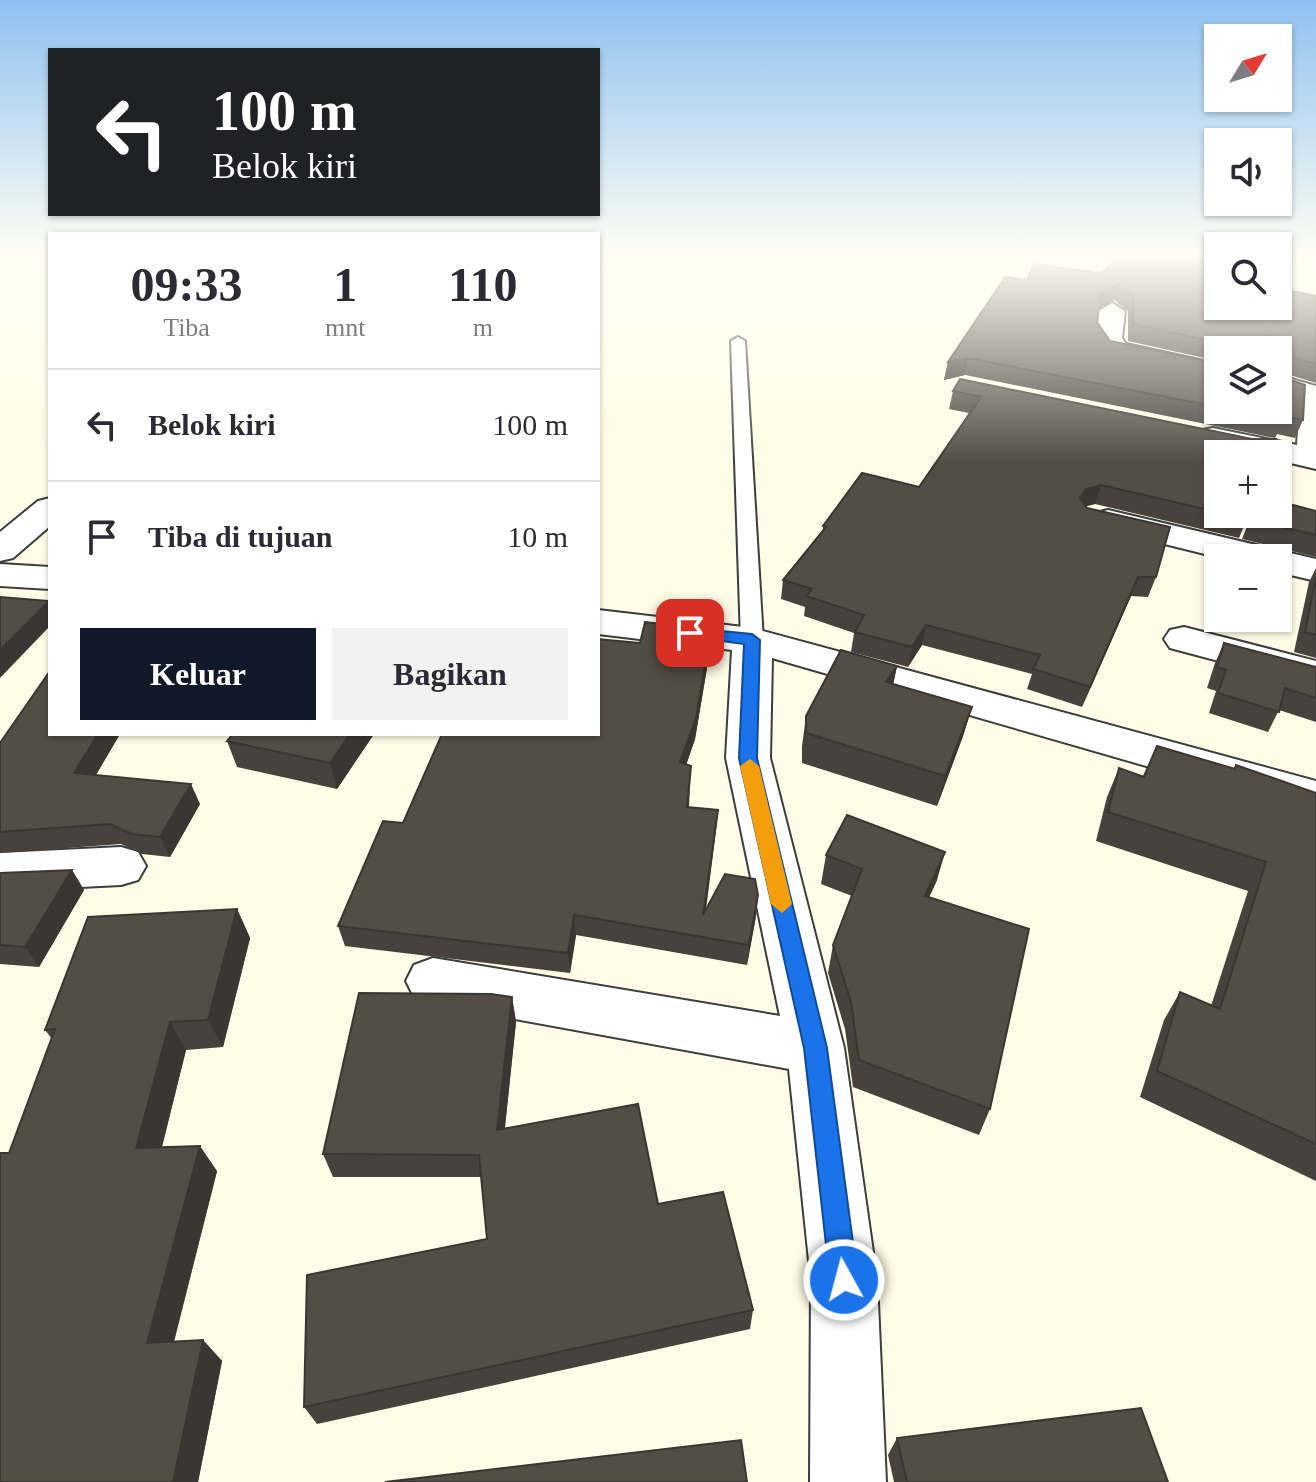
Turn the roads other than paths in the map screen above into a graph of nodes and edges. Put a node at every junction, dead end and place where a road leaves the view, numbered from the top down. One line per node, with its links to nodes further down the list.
1 (1110, 325): 3 (street)
2 (738, 341): 17 (lane)
3 (1204, 369)
4 (1292, 387): 6 (street)
5 (1188, 432): 6 (street)
6 (1314, 458)
7 (48, 510): 10 (street)
8 (1094, 517): 9 (street)
9 (1207, 544)
10 (0, 550)
11 (1292, 564): 12 (street)
12 (1316, 570)
13 (26, 576): 14 (street)
14 (0, 602)
15 (600, 622): 17 (street)
16 (1184, 639): 18 (street)
17 (752, 640): 19 (street); 23 (street)
18 (1316, 674)
19 (1316, 798)
20 (121, 866): 21 (street)
21 (0, 872)
22 (433, 981): 23 (street)
23 (815, 1048): 24 (street)
24 (848, 1482)

